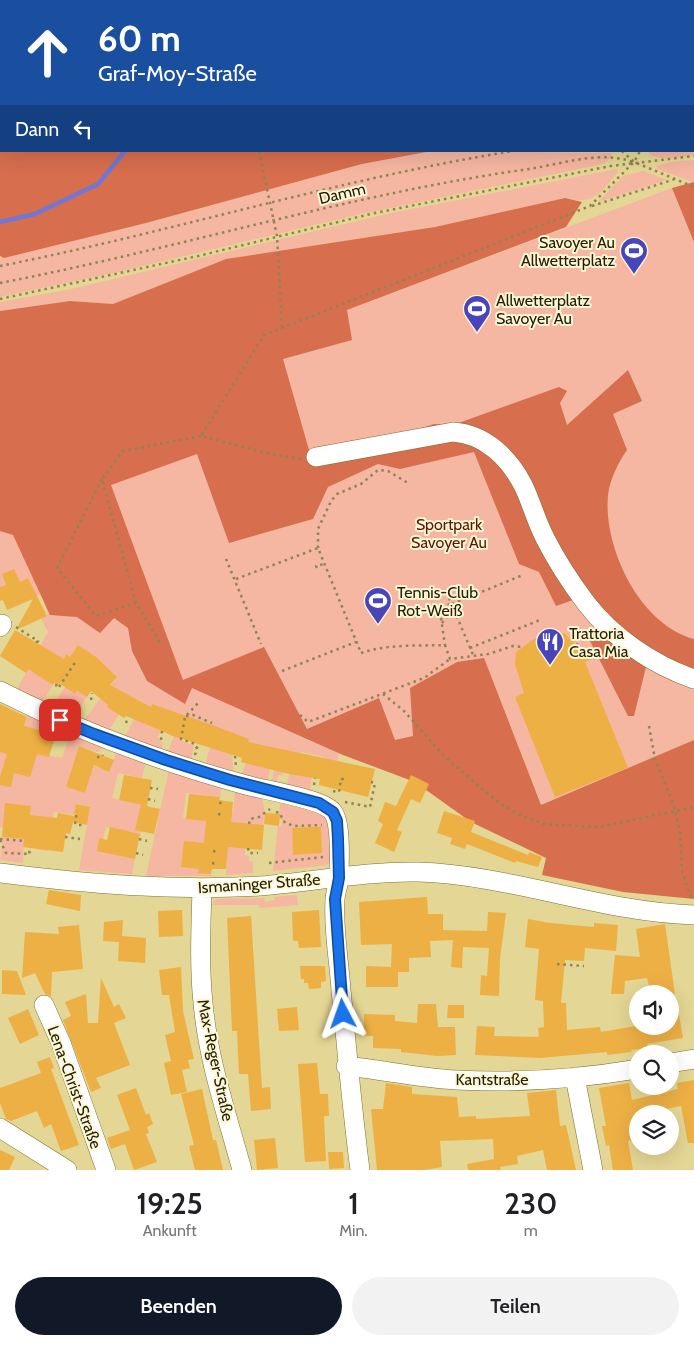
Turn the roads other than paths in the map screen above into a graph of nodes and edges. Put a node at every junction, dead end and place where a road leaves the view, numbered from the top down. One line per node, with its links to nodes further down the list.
1 (316, 457): 2 (street)
2 (694, 679)
3 (0, 691): 5 (street)
4 (0, 873): 6 (street, Ismaninger Straße)
5 (339, 878): 6 (street, Ismaninger Straße); 7 (street, Ismaninger Straße); 11 (street)
6 (202, 888): 17 (street, Max-Reger-Straße)
7 (693, 913)
8 (44, 1005): 16 (street, Lena-Christ-Straße)
9 (694, 1059): 10 (street)
10 (679, 1062)
11 (346, 1066): 13 (street, Kantstraße); 18 (street)
12 (629, 1070): 13 (street, Kantstraße)
13 (576, 1077): 19 (street)
14 (0, 1128): 15 (street)
15 (67, 1170)
16 (106, 1170)
17 (242, 1170)
18 (360, 1170)
19 (593, 1170)

